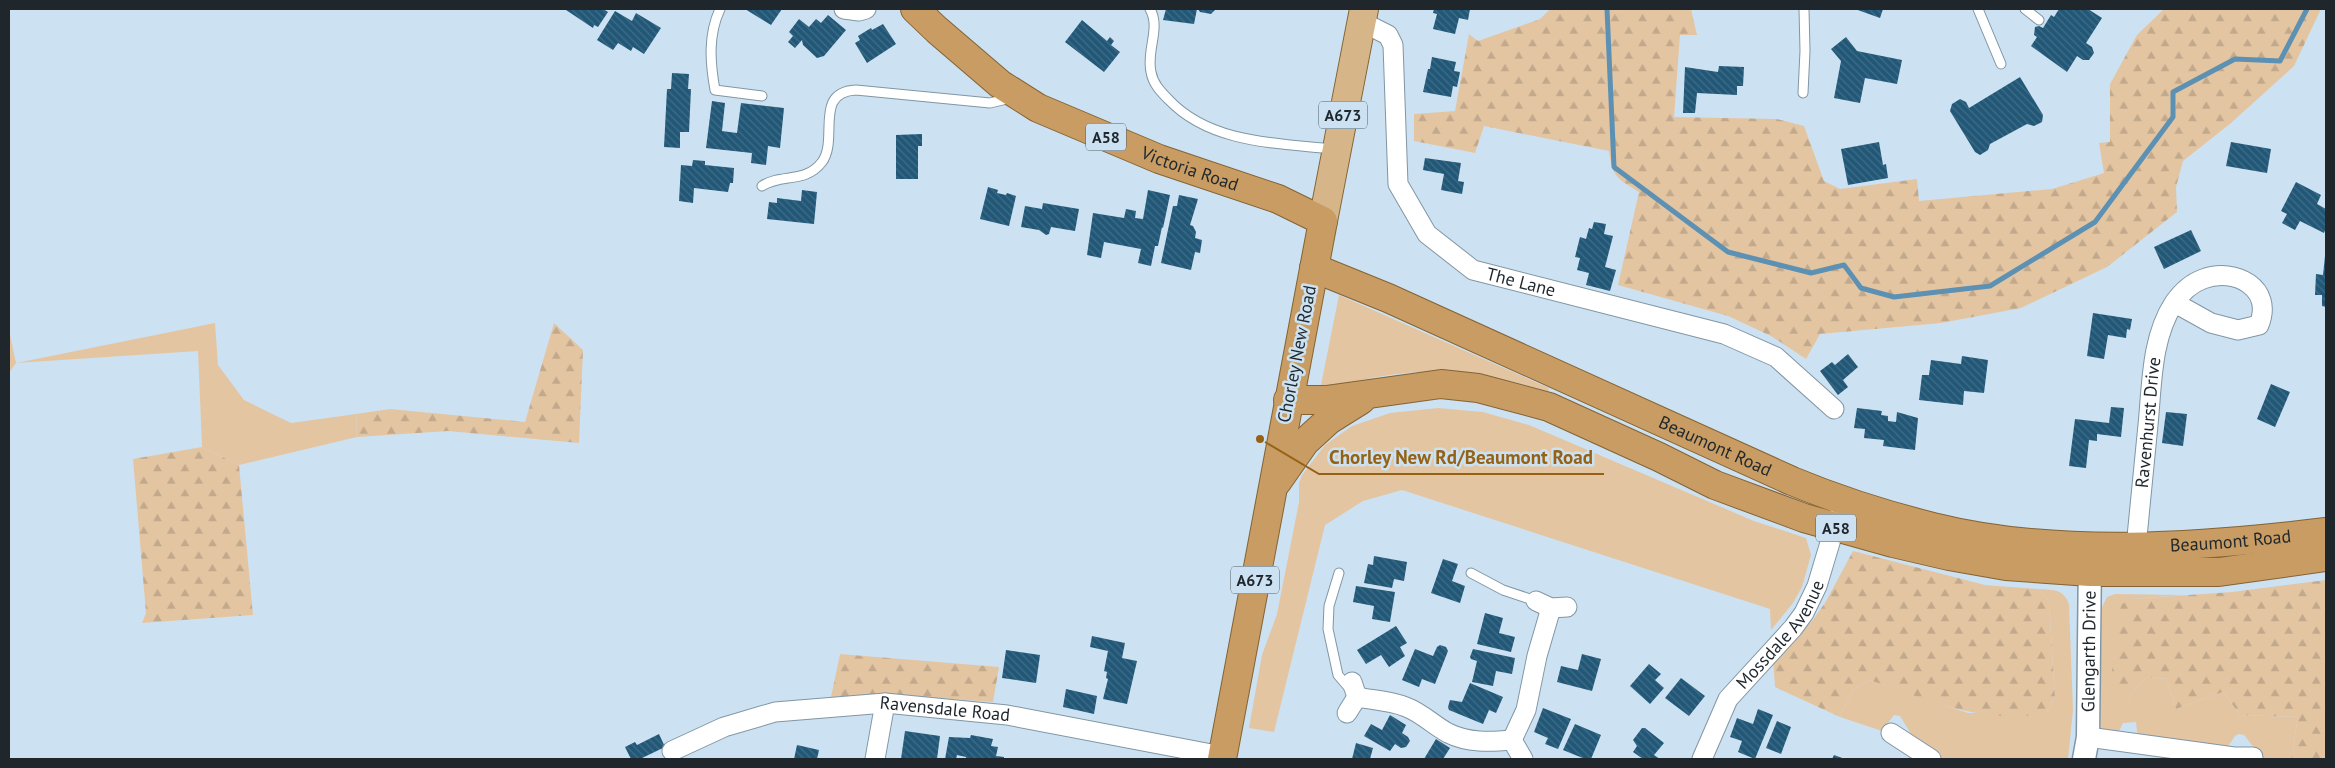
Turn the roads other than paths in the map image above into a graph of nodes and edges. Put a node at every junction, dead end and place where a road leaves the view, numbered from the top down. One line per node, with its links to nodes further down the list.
1 (720, 9): 13 (lane)
2 (844, 9): 3 (street)
3 (866, 9)
4 (915, 9): 14 (highway, Victoria Road / A58)
5 (1150, 9): 15 (lane)
6 (1804, 9): 12 (lane)
7 (1978, 9): 11 (lane)
8 (2024, 9): 10 (lane)
9 (1363, 15): 15 (main road, Chorley New Road / A673); 22 (street, The Lane)
10 (2039, 20)
11 (2001, 64)
12 (1803, 93)
13 (762, 96)
14 (1018, 97): 16 (lane); 17 (highway, Victoria Road / A58)
15 (1336, 149): 17 (main road, Chorley New Road / A673)
16 (762, 186)
17 (1323, 221): 18 (highway, Chorley New Road / A673)
18 (1314, 268): 21 (highway, Chorley New Road / A673); 24 (highway, Beaumont Road / A58)
19 (2174, 303): 28 (street, Ravenhurst Drive)
20 (1368, 395): 21 (highway, Beaumont Road / A58); 23 (highway, A58); 25 (highway, Beaumont Road / A58)
21 (1288, 400): 23 (highway, Chorley New Road / A673)
22 (1834, 409)
23 (1271, 490): 41 (highway, Chorley New Road / A673)
24 (1843, 502): 25 (street, Mossdale Avenue); 27 (highway, Beaumont Road / A58)
25 (1835, 527): 30 (highway, Beaumont Road / A58); 45 (street, Mossdale Avenue)
26 (2326, 532): 28 (highway, Beaumont Road / A58)
27 (2091, 545): 28 (highway, Beaumont Road / A58); 30 (street, Glengarth Drive)
28 (2136, 546): 30 (street); 31 (street, Beaumont Road)
29 (2326, 556): 31 (highway, Beaumont Road / A58)
30 (2101, 572): 31 (highway, Beaumont Road / A58); 38 (street, Glengarth Drive)
31 (2219, 572)
32 (1338, 573): 35 (lane)
33 (1471, 573): 34 (lane)
34 (1551, 605): 39 (street)
35 (1352, 697): 39 (street)
36 (885, 704): 40 (street, Ravensdale Road); 41 (street, Ravensdale Road); 43 (street)
37 (1891, 733): 46 (street)
38 (2088, 737): 42 (street); 47 (street, Glengarth Drive)
39 (1512, 740): 44 (street)
40 (672, 751)
41 (1222, 757)
42 (2253, 757)
43 (874, 759)
44 (1523, 759)
45 (1702, 759)
46 (1932, 759)
47 (2084, 759)

